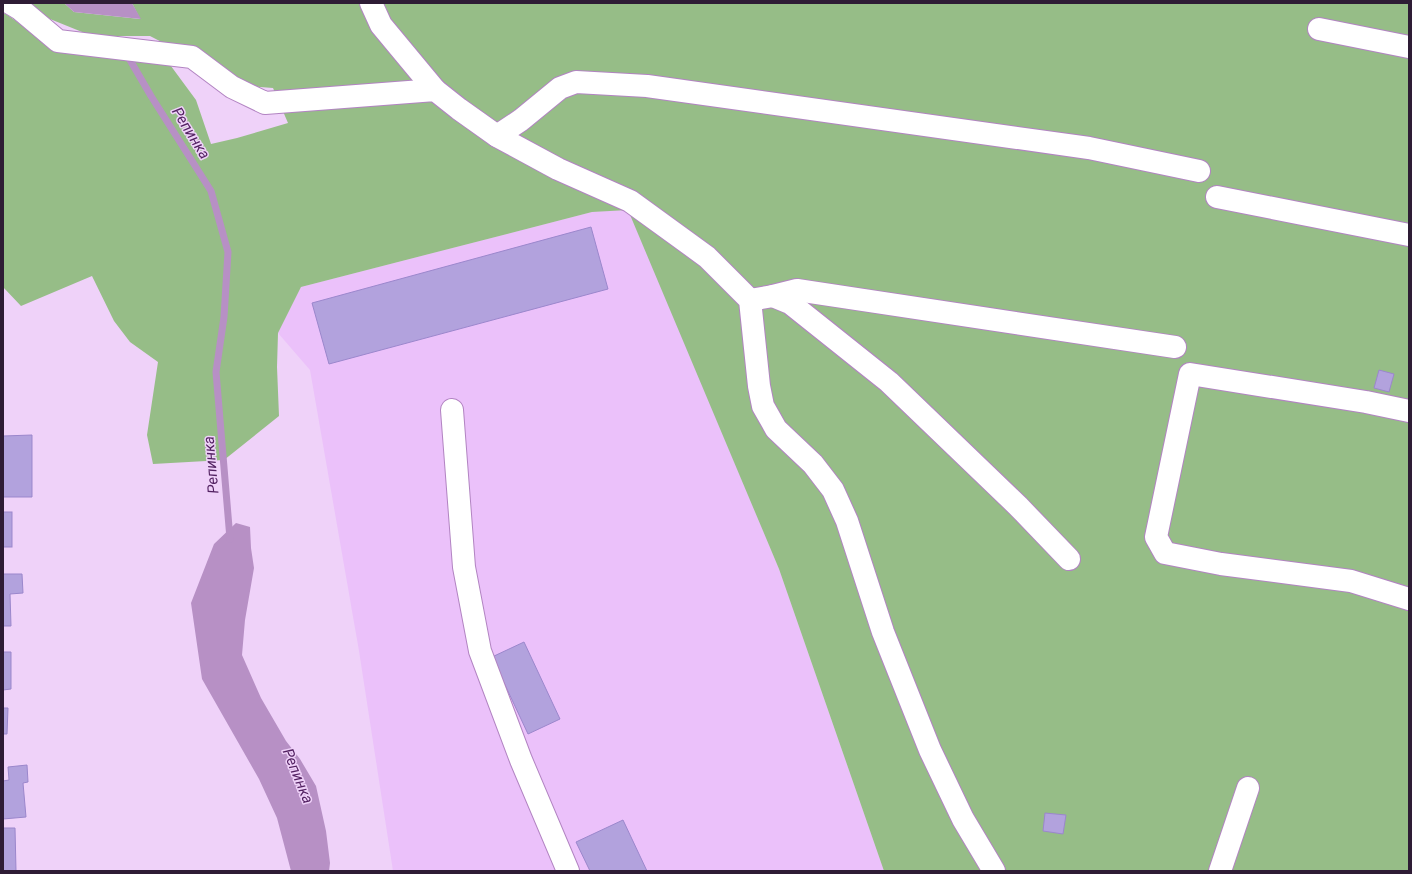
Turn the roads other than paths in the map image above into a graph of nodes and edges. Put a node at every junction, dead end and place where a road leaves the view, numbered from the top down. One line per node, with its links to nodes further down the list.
1 (10, 3): 5 (street)
2 (371, 3): 5 (street)
3 (1319, 29): 4 (street)
4 (1409, 47)
5 (435, 90): 6 (street)
6 (497, 136): 7 (street); 11 (street)
7 (1200, 171)
8 (1218, 197): 9 (street)
9 (1409, 235)
10 (773, 296): 11 (street); 12 (street); 15 (street)
11 (750, 300): 19 (street)
12 (1175, 347)
13 (452, 410): 18 (street)
14 (1409, 411): 16 (street)
15 (1069, 559)
16 (1409, 599)
17 (1248, 788): 20 (street)
18 (568, 871)
19 (994, 871)
20 (1220, 871)

